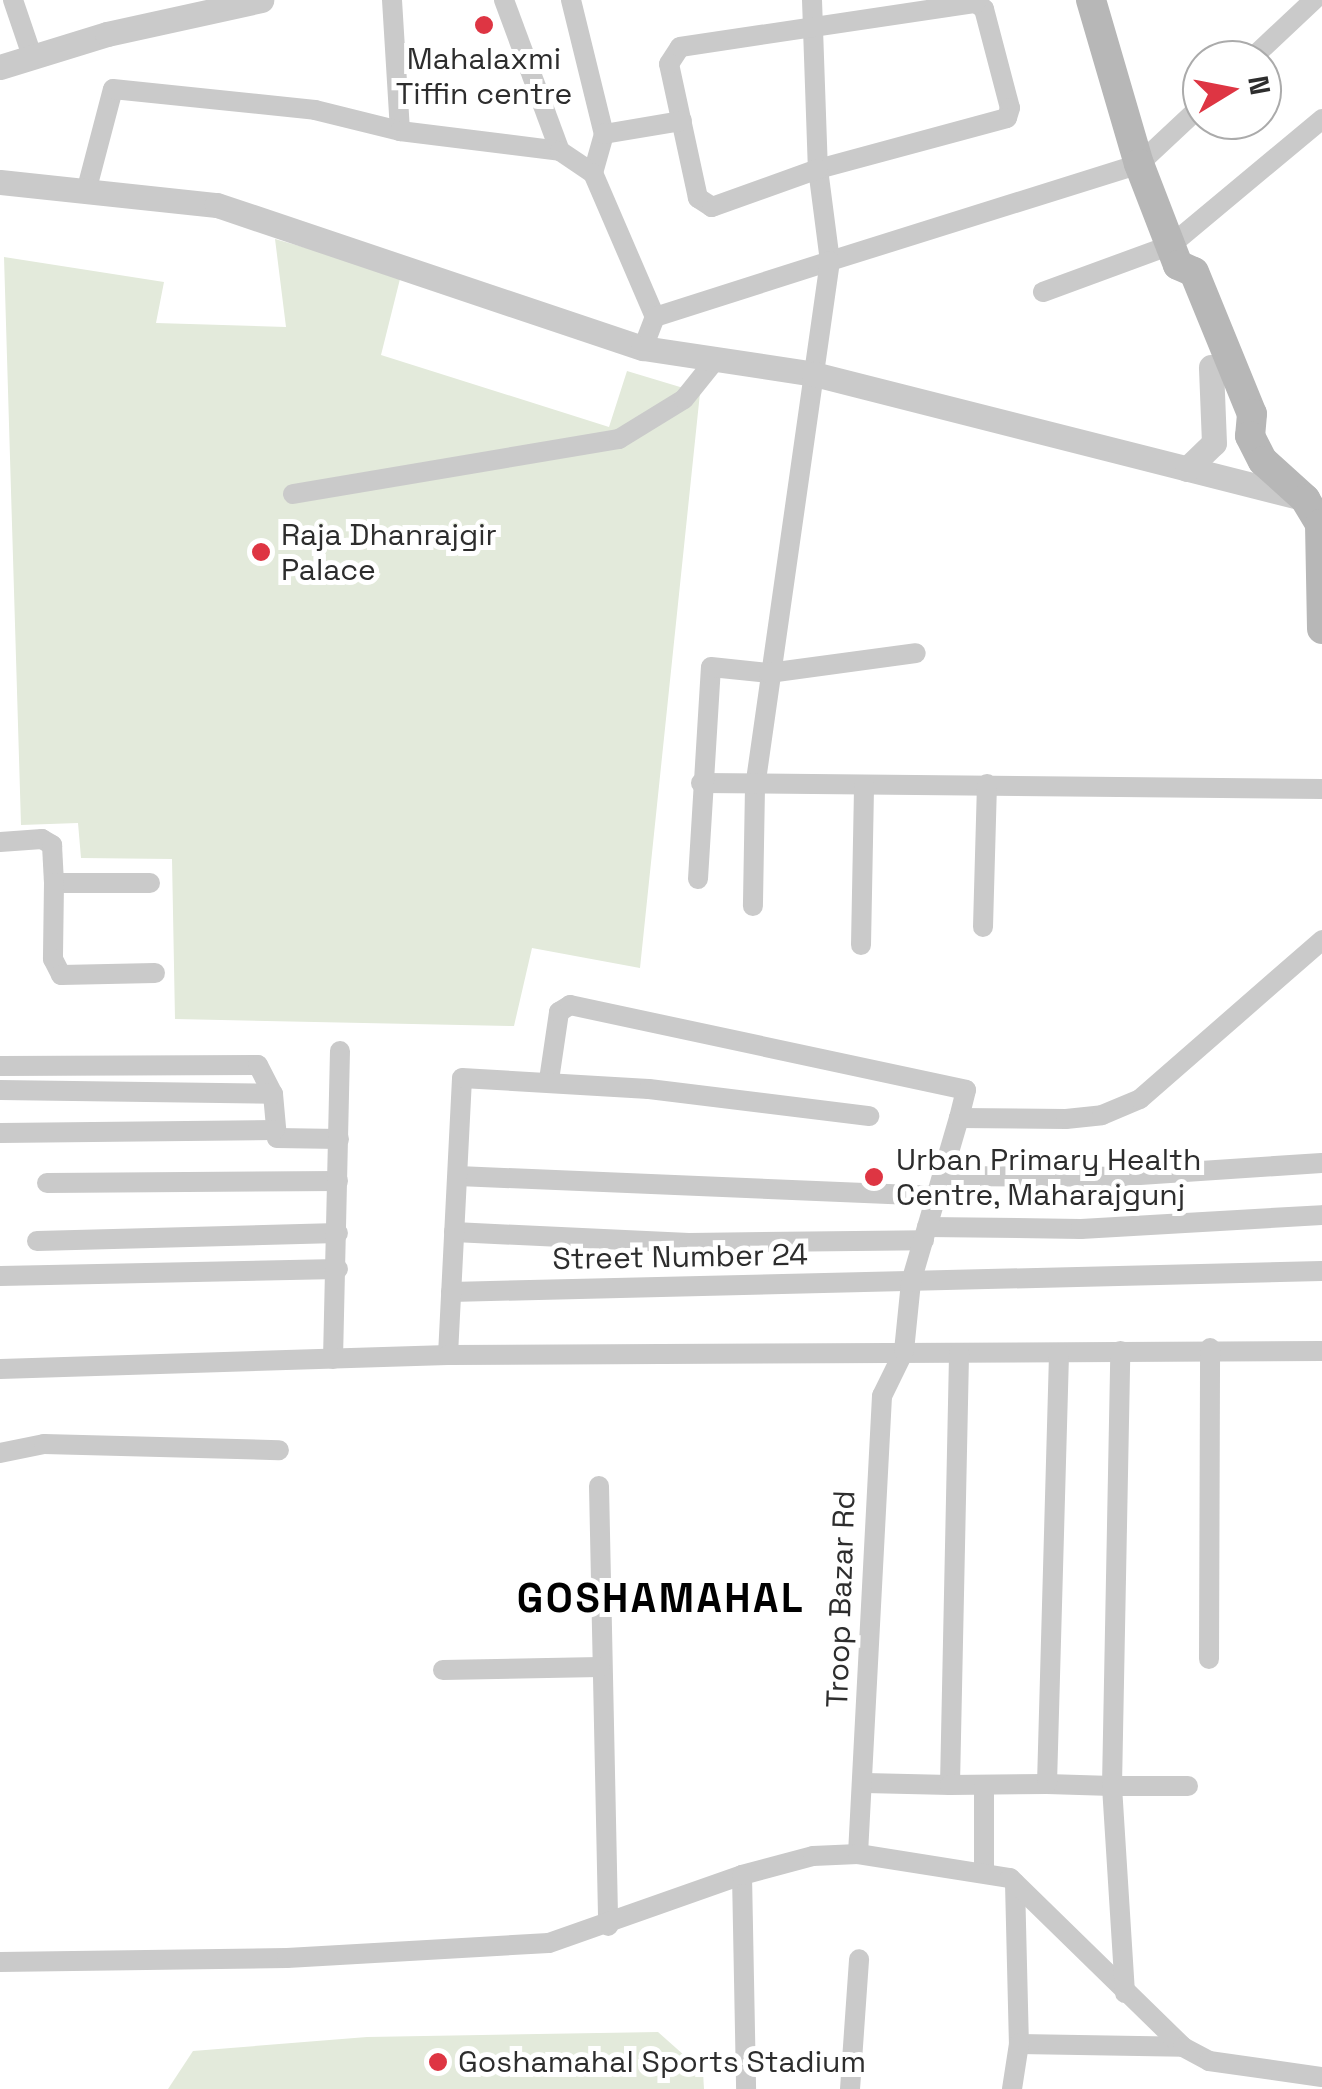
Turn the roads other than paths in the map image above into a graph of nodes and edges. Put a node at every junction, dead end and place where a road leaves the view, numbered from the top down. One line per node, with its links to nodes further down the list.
1 (13, 0): 12 (street)
2 (260, 0): 9 (street)
3 (392, 0): 17 (street)
4 (504, 0): 19 (street)
5 (572, 0): 18 (street)
6 (812, 0): 10 (street)
7 (1091, 0): 20 (main road)
8 (1314, 0): 11 (street)
9 (230, 3): 12 (street)
10 (816, 28): 15 (street); 21 (street); 21 (street)
11 (1271, 40)
12 (31, 53): 13 (street)
13 (0, 67)
14 (1322, 119): 25 (street)
15 (682, 121): 18 (street); 21 (street)
16 (1182, 124): 20 (street)
17 (400, 131): 19 (street); 24 (street)
18 (604, 134): 22 (street)
19 (560, 150): 22 (street)
20 (1139, 164): 25 (main road); 26 (street)
21 (818, 169): 26 (street)
22 (593, 173): 28 (street)
23 (0, 178): 24 (street)
24 (87, 188): 29 (street)
25 (1175, 255): 27 (street); 31 (main road); 33 (main road)
26 (830, 261): 28 (street); 32 (street)
27 (1043, 292)
28 (655, 317): 29 (street)
29 (644, 348): 30 (street)
30 (716, 359): 32 (street); 35 (street)
31 (1211, 367): 33 (main road); 34 (street)
32 (814, 374): 34 (street); 39 (street)
33 (1250, 436): 36 (main road)
34 (1187, 469): 36 (street)
35 (293, 494)
36 (1314, 500): 37 (main road)
37 (1322, 629)
38 (916, 653): 39 (street)
39 (770, 673): 40 (street); 43 (street)
40 (701, 783): 43 (street); 46 (street)
41 (987, 784): 42 (street); 44 (street); 50 (street)
42 (864, 785): 43 (street); 52 (street)
43 (755, 787): 49 (street)
44 (1322, 789)
45 (0, 842): 48 (street)
46 (698, 879)
47 (150, 882): 48 (street)
48 (54, 884): 53 (street)
49 (754, 906)
50 (983, 928)
51 (1322, 940): 60 (street)
52 (861, 945)
53 (155, 973)
54 (340, 1051): 63 (street)
55 (0, 1066): 58 (street)
56 (549, 1080): 59 (street); 60 (street); 65 (street)
57 (0, 1090): 58 (street)
58 (273, 1094): 61 (street)
59 (869, 1116)
60 (959, 1118): 68 (street)
61 (274, 1130): 62 (street); 63 (street)
62 (0, 1133)
63 (339, 1139): 66 (street)
64 (1322, 1163): 68 (street)
65 (458, 1176): 68 (street); 70 (street)
66 (338, 1181): 67 (street); 71 (street)
67 (47, 1184)
68 (941, 1186): 72 (street)
69 (1322, 1216): 72 (street)
70 (454, 1232): 72 (street); 78 (street)
71 (338, 1233): 73 (street); 74 (street)
72 (925, 1234): 77 (street)
73 (37, 1241)
74 (338, 1269): 76 (street); 86 (street)
75 (1322, 1271): 77 (street, Street Number 24)
76 (0, 1276)
77 (911, 1282): 78 (street, Street Number 24); 81 (street)
78 (450, 1292): 85 (street)
79 (1210, 1348): 80 (street); 82 (street); 91 (street)
80 (1322, 1350)
81 (904, 1351): 84 (street); 85 (street); 94 (street, Troop Bazar Rd)
82 (1120, 1351): 83 (street); 98 (street)
83 (1059, 1352): 84 (street); 95 (street)
84 (959, 1353): 96 (street)
85 (448, 1355): 86 (street)
86 (334, 1360): 87 (street)
87 (0, 1369)
88 (279, 1450): 89 (street)
89 (0, 1453)
90 (599, 1486): 92 (street)
91 (1209, 1659)
92 (600, 1667): 93 (street); 104 (street)
93 (443, 1670)
94 (866, 1783): 96 (street); 100 (street, Troop Bazar Rd)
95 (1047, 1784): 97 (street); 98 (street)
96 (950, 1785): 97 (street)
97 (984, 1785): 101 (street)
98 (1112, 1786): 99 (street); 107 (street)
99 (1188, 1786)
100 (858, 1854): 101 (street); 102 (street)
101 (984, 1871): 103 (street)
102 (742, 1875): 104 (street); 111 (street)
103 (1015, 1883): 107 (street); 108 (street)
104 (608, 1926): 106 (street)
105 (859, 1959): 112 (street)
106 (0, 1962)
107 (1126, 1993): 109 (street)
108 (1020, 2044): 109 (street); 113 (street)
109 (1183, 2048): 110 (street)
110 (1322, 2077)
111 (746, 2089)
112 (850, 2089)
113 (1012, 2089)

